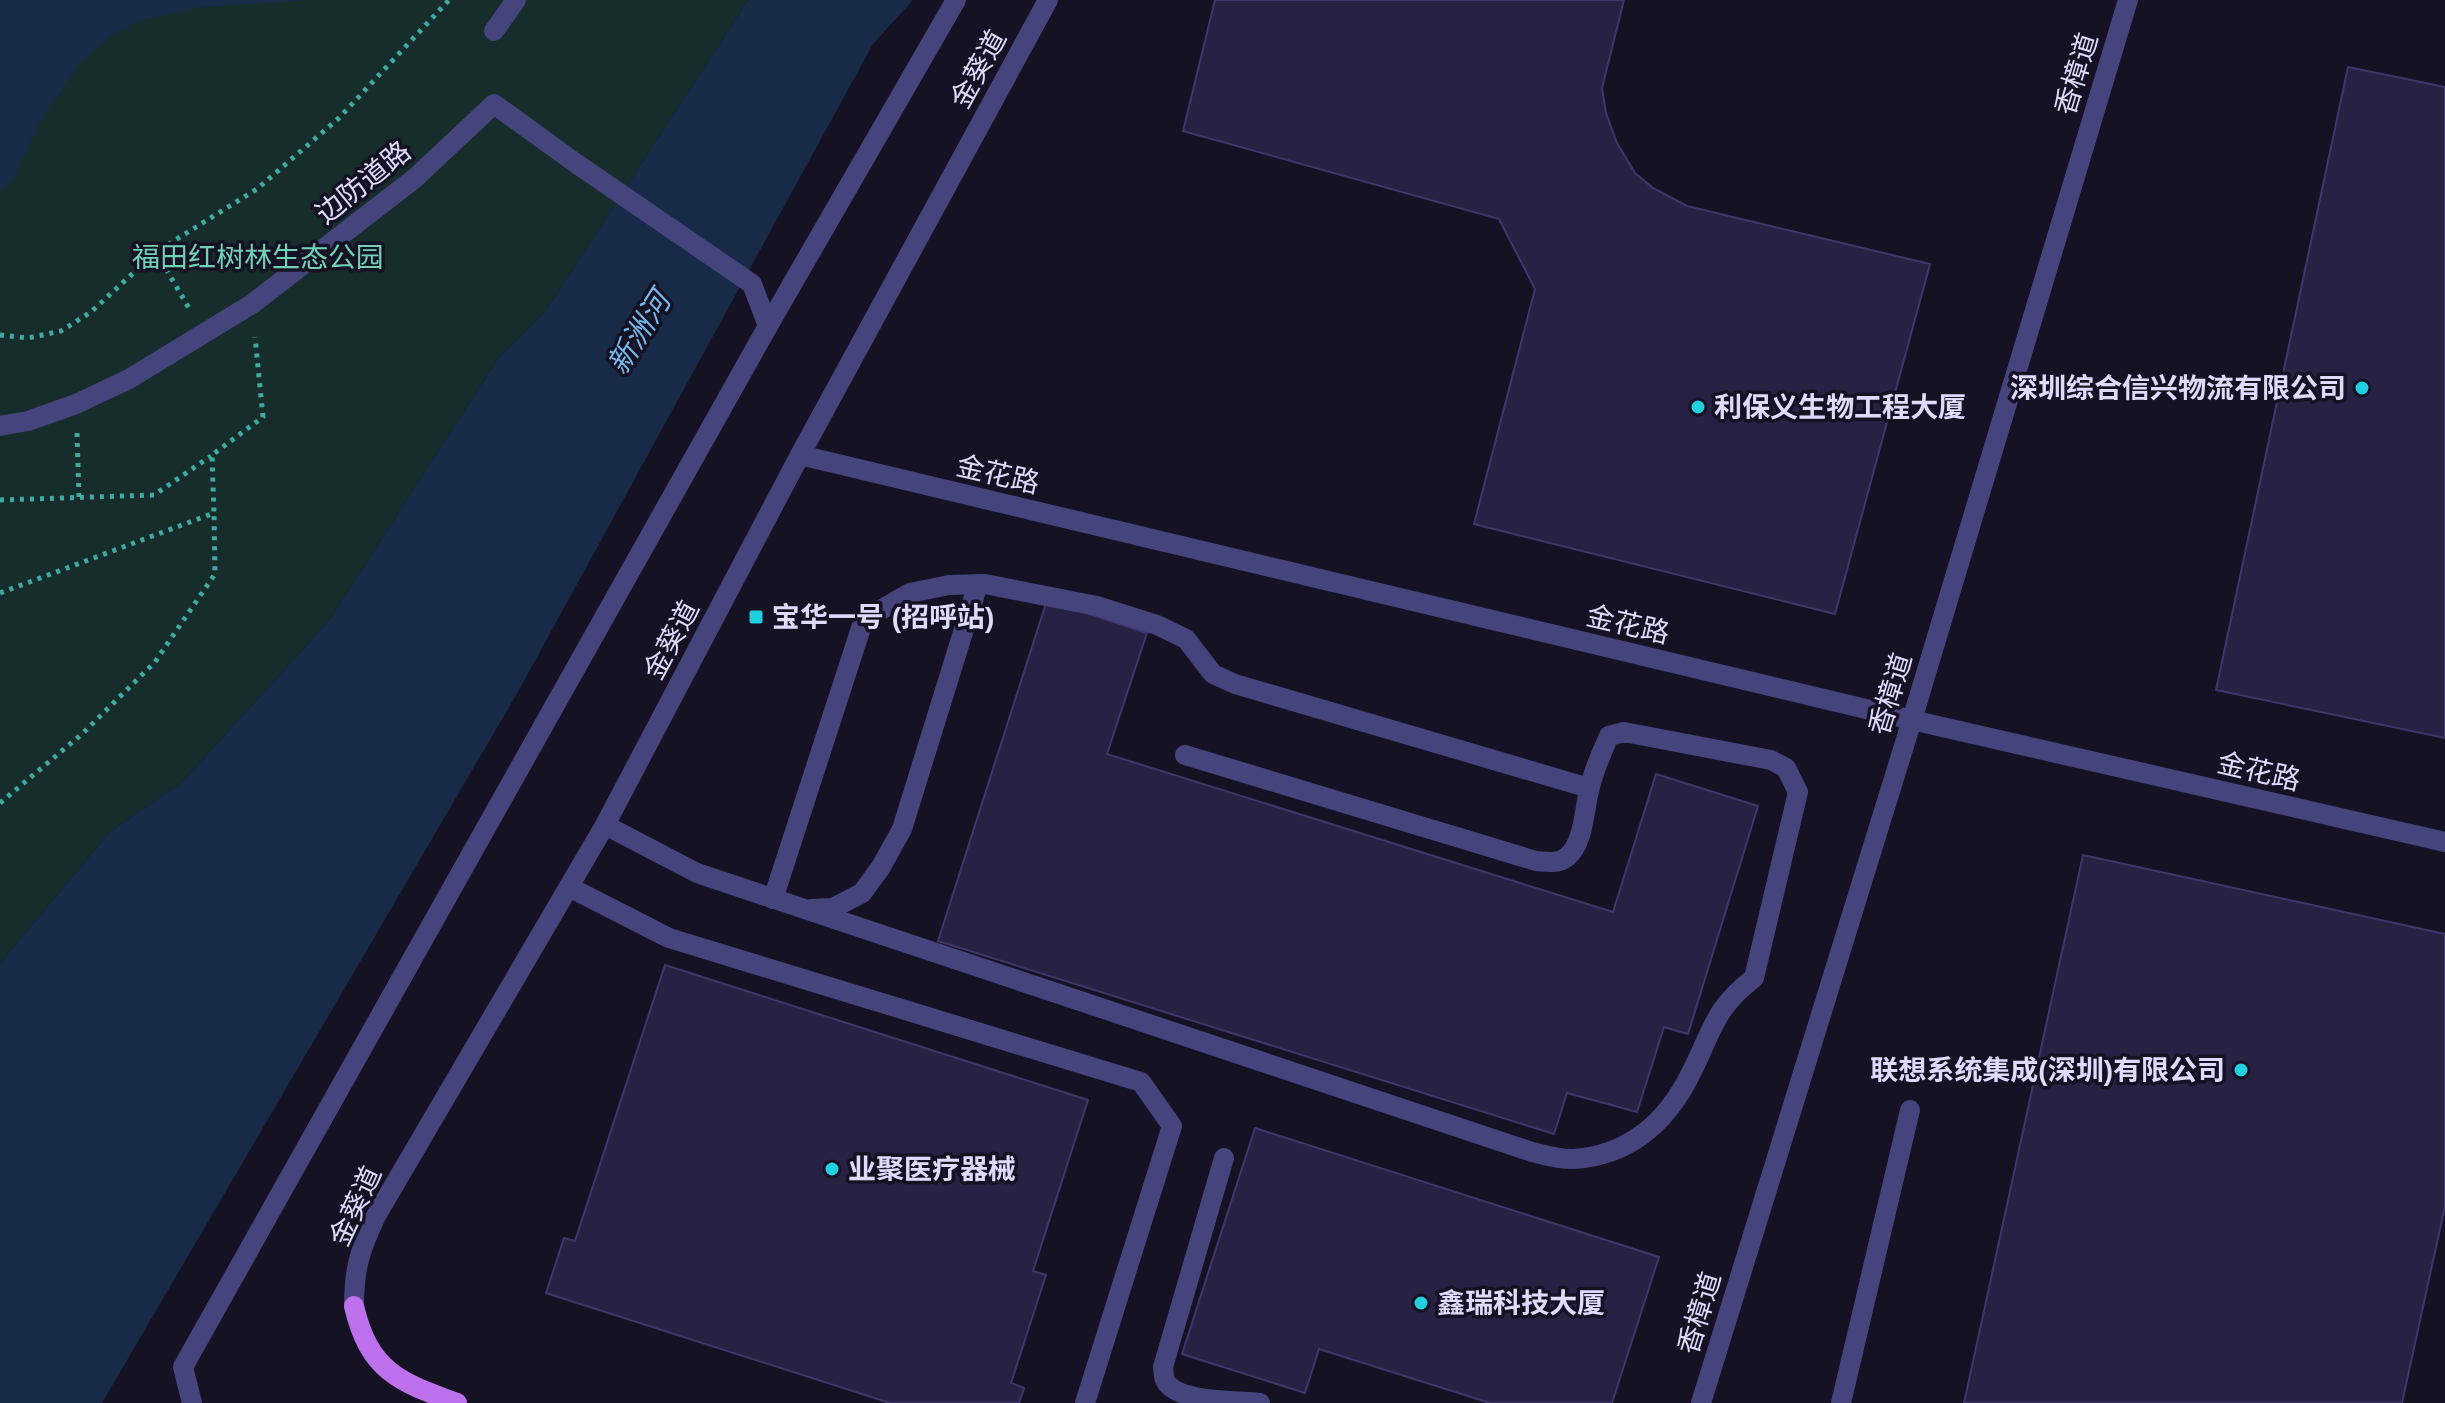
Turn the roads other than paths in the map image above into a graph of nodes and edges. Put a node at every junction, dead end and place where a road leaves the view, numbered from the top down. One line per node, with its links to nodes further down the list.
1 (516, 0): 5 (street)
2 (956, 0): 6 (street)
3 (1048, 0): 8 (street, 金葵道)
4 (2128, 0): 10 (street, 香樟道)
5 (494, 31)
6 (768, 326): 7 (street, 边防道路); 22 (street)
7 (0, 426)
8 (800, 455): 10 (street, 金花路); 13 (street, 金葵道)
9 (978, 584): 12 (street); 16 (street); 17 (street)
10 (1912, 720): 14 (street, 金花路); 26 (street, 香樟道)
11 (1185, 755): 12 (street)
12 (1589, 788): 17 (street)
13 (605, 825): 15 (street, 金葵道); 16 (street)
14 (2445, 842)
15 (569, 887): 20 (street, 金葵道); 24 (street)
16 (773, 899): 17 (street)
17 (803, 909)
18 (1910, 1110): 27 (street)
19 (1224, 1158): 25 (street)
20 (354, 1306): 21 (main road)
21 (432, 1399): 23 (main road)
22 (192, 1403)
23 (457, 1403)
24 (1085, 1403)
25 (1260, 1403)
26 (1701, 1403)
27 (1841, 1403)

